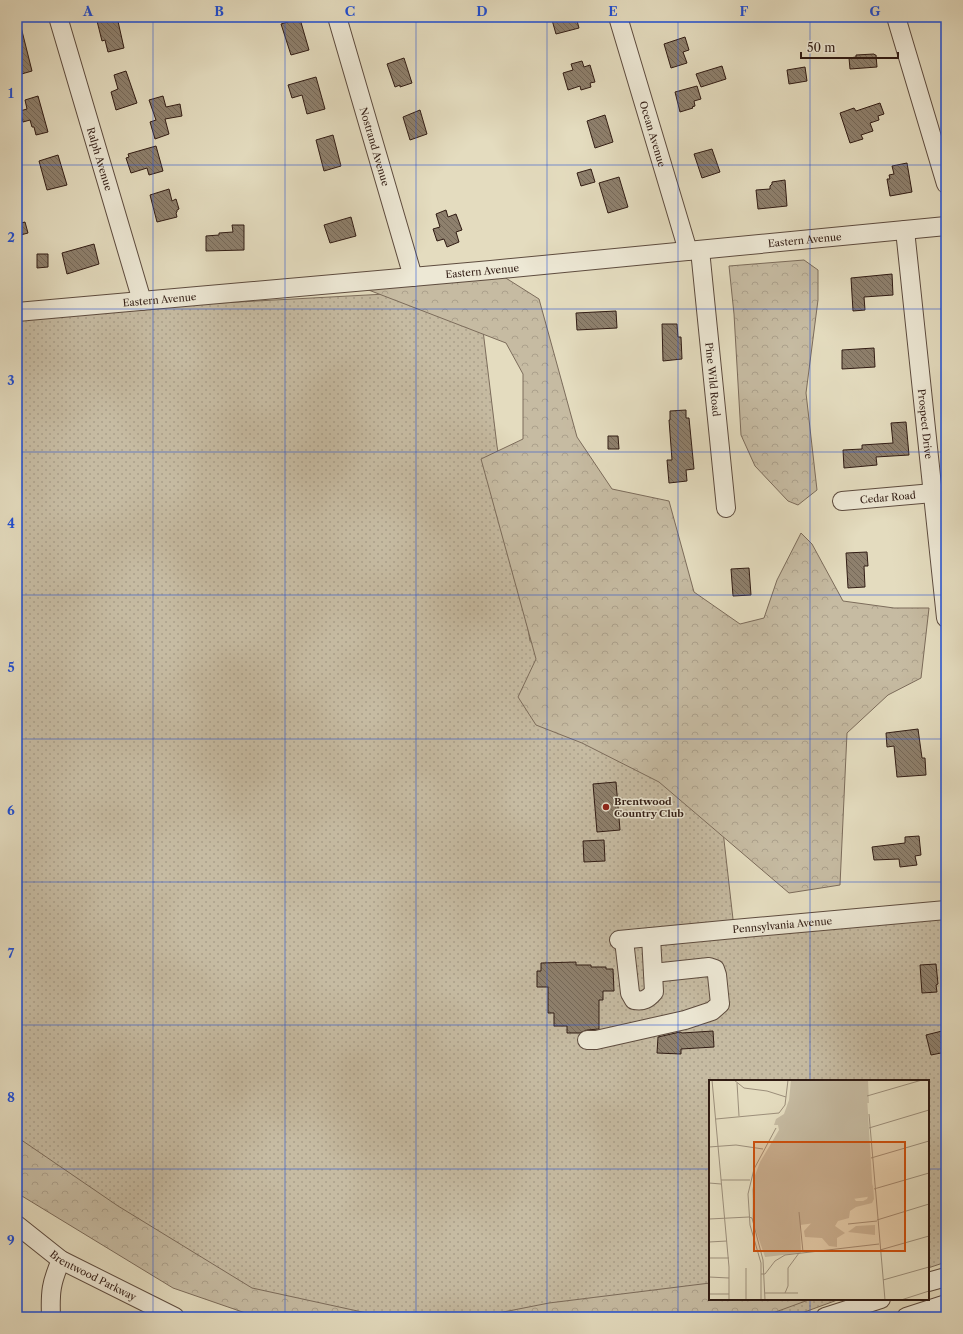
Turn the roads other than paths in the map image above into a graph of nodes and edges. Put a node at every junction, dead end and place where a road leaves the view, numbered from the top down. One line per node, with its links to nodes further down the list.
1 (58, 17): 10 (street, Ralph Avenue)
2 (337, 17): 9 (street, Nostrand Avenue)
3 (618, 17): 8 (street, Ocean Avenue)
4 (896, 17): 5 (street)
5 (946, 184)
6 (946, 226): 7 (street, Eastern Avenue)
7 (905, 230): 8 (street, Eastern Avenue); 12 (street, Prospect Drive)
8 (694, 250): 9 (street, Eastern Avenue); 14 (street, Pine Wild Road)
9 (413, 277): 10 (street, Eastern Avenue)
10 (142, 301): 11 (street, Eastern Avenue)
11 (17, 312)
12 (933, 493): 13 (street, Cedar Road); 15 (street, Prospect Drive)
13 (842, 501)
14 (726, 508)
15 (946, 618)
16 (946, 910): 17 (street, Pennsylvania Avenue)
17 (651, 937): 18 (street); 18 (street, Pennsylvania Avenue)
18 (653, 973): 19 (street)
19 (588, 1040)
20 (17, 1225): 21 (street, Brentwood Parkway)
21 (61, 1260): 27 (street); 28 (street, Brentwood Parkway)
22 (946, 1277): 23 (street)
23 (929, 1282)
24 (880, 1300): 26 (street)
25 (946, 1304): 30 (street)
26 (867, 1311): 29 (street)
27 (51, 1317)
28 (175, 1317)
29 (825, 1317)
30 (906, 1317)

